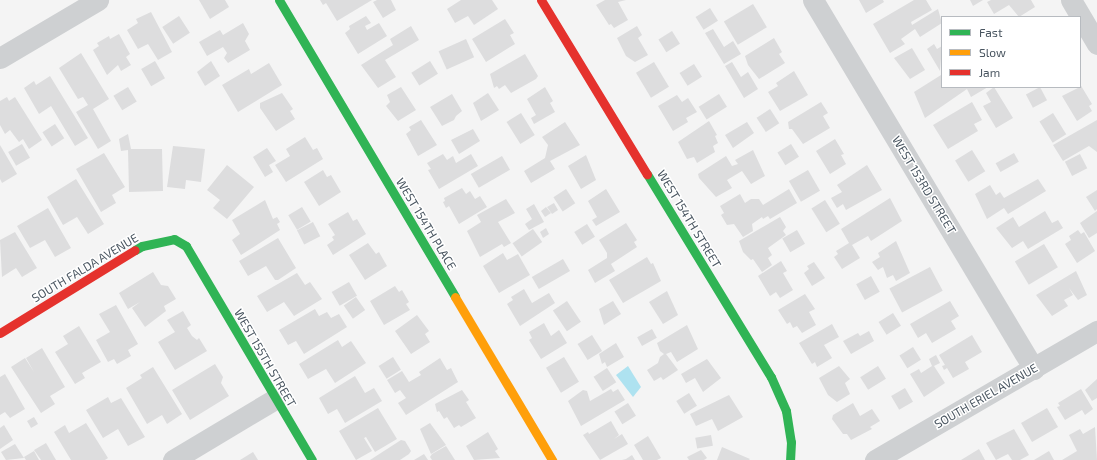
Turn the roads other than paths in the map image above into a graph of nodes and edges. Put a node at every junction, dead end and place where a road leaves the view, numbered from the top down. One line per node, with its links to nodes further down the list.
1 (98, 0): 9 (street)
2 (279, 0): 17 (street, WEST 154TH PLACE)
3 (541, 0): 18 (street, WEST 154TH STREET)
4 (813, 0): 13 (street, WEST 153RD STREET)
5 (1071, 0): 6 (street)
6 (1080, 16)
7 (1081, 17): 8 (street)
8 (1097, 44)
9 (0, 58)
10 (198, 267): 12 (street, SOUTH FALDA AVENUE); 14 (street, WEST 155TH STREET)
11 (1097, 331): 13 (street, SOUTH ERIEL AVENUE)
12 (0, 333)
13 (1034, 369): 19 (street, SOUTH ERIEL AVENUE)
14 (275, 399): 15 (street); 16 (street, WEST 155TH STREET)
15 (173, 460)
16 (312, 460)
17 (552, 460)
18 (790, 460)
19 (875, 460)

